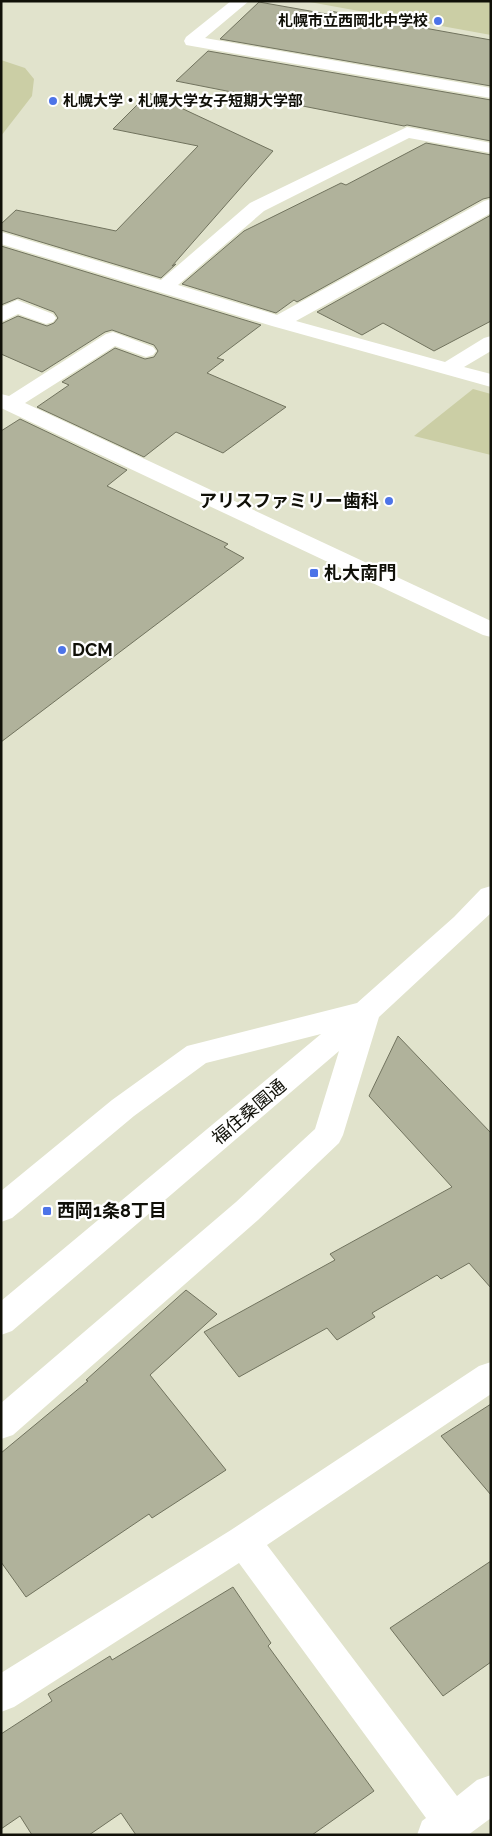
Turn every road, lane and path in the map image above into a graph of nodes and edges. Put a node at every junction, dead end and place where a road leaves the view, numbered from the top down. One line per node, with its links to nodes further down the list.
1 (241, 1): 2 (street)
2 (491, 93)
3 (491, 148): 6 (street)
4 (491, 205): 9 (street)
5 (1, 238): 6 (street)
6 (163, 288): 9 (street)
7 (1, 316): 8 (street)
8 (46, 318)
9 (279, 322): 12 (street)
10 (491, 342): 12 (street)
11 (146, 352): 14 (street)
12 (447, 369): 13 (street)
13 (491, 381)
14 (6, 402): 15 (street)
15 (491, 630)
16 (491, 896): 17 (street, 福住桑園通)
17 (366, 1012): 18 (street); 19 (street, 福住桑園通); 21 (street)
18 (1, 1209)
19 (1, 1321)
20 (491, 1376): 22 (street)
21 (1, 1424)
22 (243, 1541): 23 (street); 25 (street)
23 (1, 1694)
24 (491, 1794): 25 (street)
25 (445, 1829)

